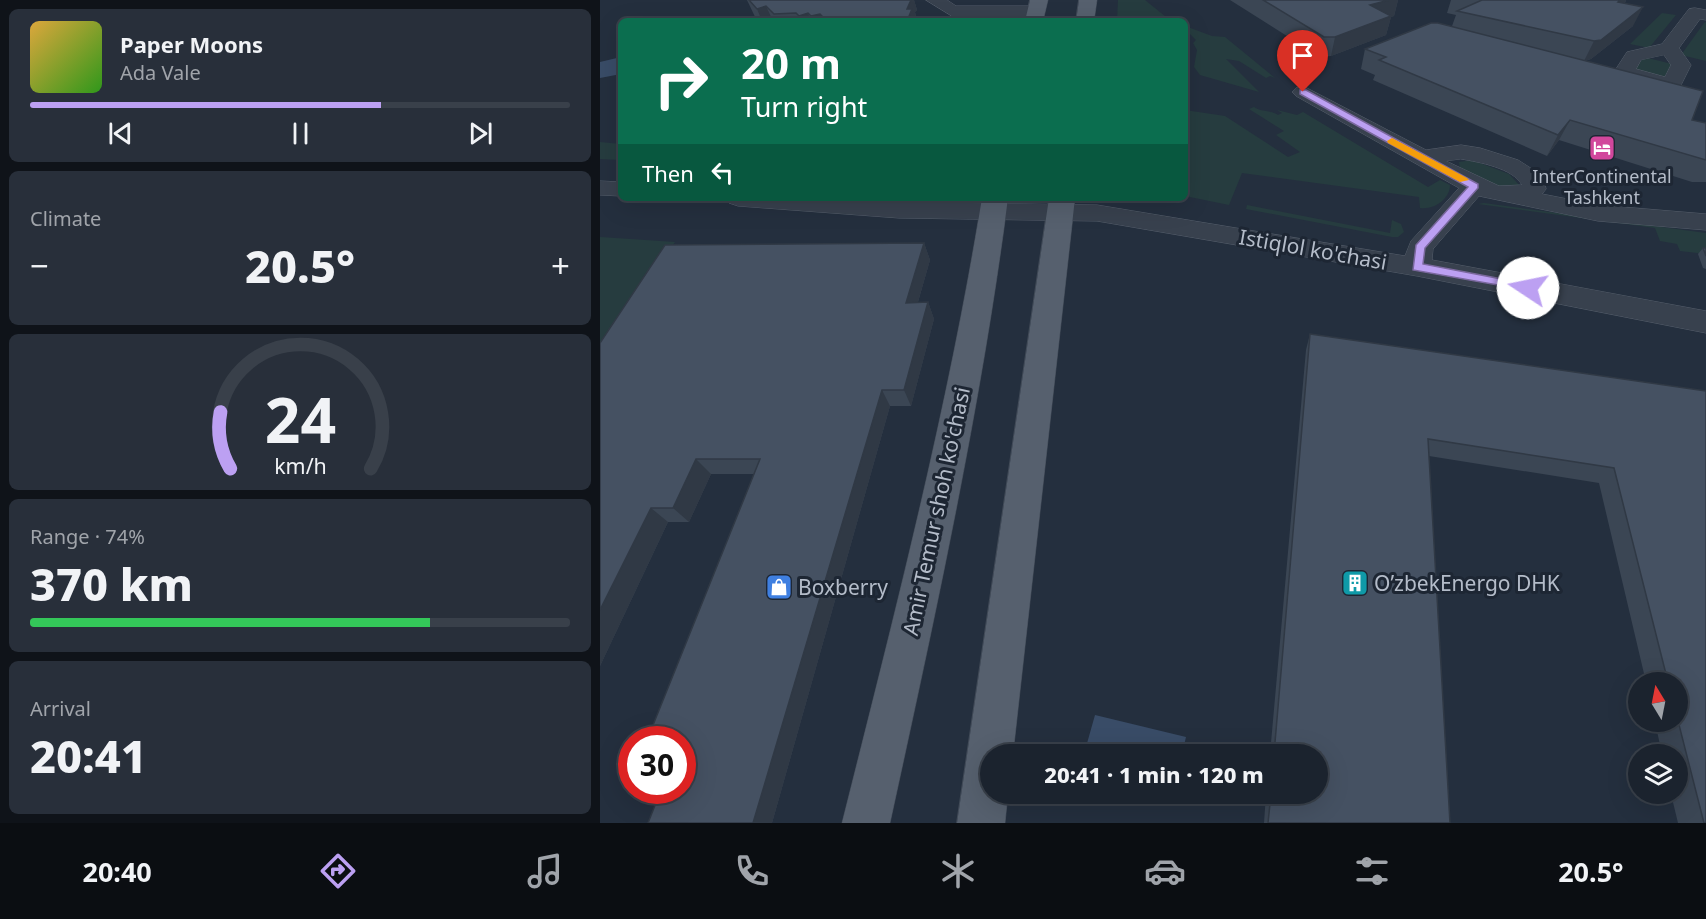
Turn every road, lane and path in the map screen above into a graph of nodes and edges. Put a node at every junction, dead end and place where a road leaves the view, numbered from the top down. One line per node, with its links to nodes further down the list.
1 (934, 0): 5 (street)
2 (1088, 0): 6 (main road)
3 (1700, 9): 7 (street)
4 (1037, 11): 5 (street)
5 (951, 16)
6 (1085, 18)
7 (1669, 48)
8 (1303, 92): 9 (street)
9 (1422, 158): 10 (street); 13 (street)
10 (1474, 186): 13 (street); 18 (street)
11 (600, 188): 12 (street)
12 (618, 189)
13 (1511, 196): 17 (street)
14 (778, 201): 15 (street, Istiqlol ko'chasi)
15 (993, 205): 16 (street, Istiqlol ko'chasi); 20 (main road, Amir Temur shoh ko'chasi)
16 (1061, 205): 18 (street, Istiqlol ko'chasi); 21 (main road)
17 (1706, 222)
18 (1417, 267): 19 (street, Istiqlol ko'chasi)
19 (1706, 322)
20 (866, 823)
21 (981, 823)

